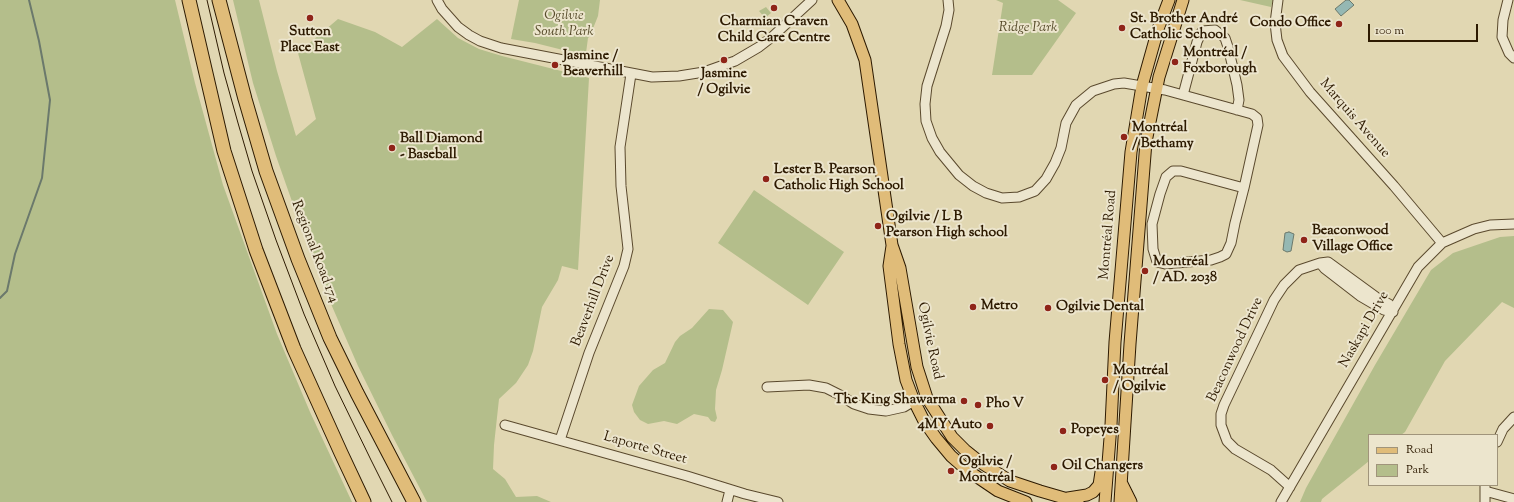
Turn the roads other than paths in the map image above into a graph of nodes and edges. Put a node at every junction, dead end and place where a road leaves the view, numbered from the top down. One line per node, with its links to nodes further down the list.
1 (189, 0): 37 (highway)
2 (219, 0): 38 (highway, Regional Road 174)
3 (437, 0): 12 (street)
4 (812, 0): 12 (street)
5 (838, 0): 20 (main road, Ogilvie Road)
6 (948, 0): 13 (street)
7 (1169, 0): 13 (main road, Montréal Road)
8 (1183, 0): 14 (main road, Montréal Road)
9 (1278, 0): 19 (street, Marquis Avenue)
10 (1508, 0): 11 (street)
11 (1514, 58)
12 (631, 74): 29 (street, Beaverhill Drive)
13 (1142, 86): 14 (street); 22 (main road, Montréal Road)
14 (1156, 88): 15 (street); 23 (main road, Montréal Road)
15 (1183, 95): 16 (street); 16 (street)
16 (1237, 110): 17 (street)
17 (1244, 188): 17 (street)
18 (1514, 224): 19 (street, Naskapi Drive)
19 (1442, 243): 21 (street, Naskapi Drive)
20 (892, 245): 25 (main road, Ogilvie Road); 35 (main road, Ogilvie Road)
21 (1393, 312): 32 (street, Naskapi Drive); 32 (street, Beaconwood Drive)
22 (1115, 342): 23 (main road); 28 (main road, Montréal Road)
23 (1130, 344): 31 (main road, Montréal Road)
24 (767, 387): 25 (street)
25 (914, 401): 41 (main road, Ogilvie Road)
26 (1514, 417): 30 (street)
27 (505, 425): 29 (street, Laporte Street)
28 (1111, 425): 35 (main road); 43 (main road, Montréal Road)
29 (560, 440): 34 (street, Laporte Street)
30 (1498, 440)
31 (1122, 484): 44 (main road, Montréal Road); 45 (main road)
32 (1290, 487): 46 (street, Naskapi Drive)
33 (1485, 488): 36 (street); 47 (street)
34 (730, 490): 39 (street); 40 (street, Laporte Street)
35 (1066, 499): 42 (main road, Ogilvie Road)
36 (1514, 499)
37 (364, 502)
38 (414, 502)
39 (727, 502)
40 (778, 502)
41 (1026, 502)
42 (1078, 502)
43 (1105, 502)
44 (1120, 502)
45 (1131, 502)
46 (1281, 502)
47 (1485, 502)

